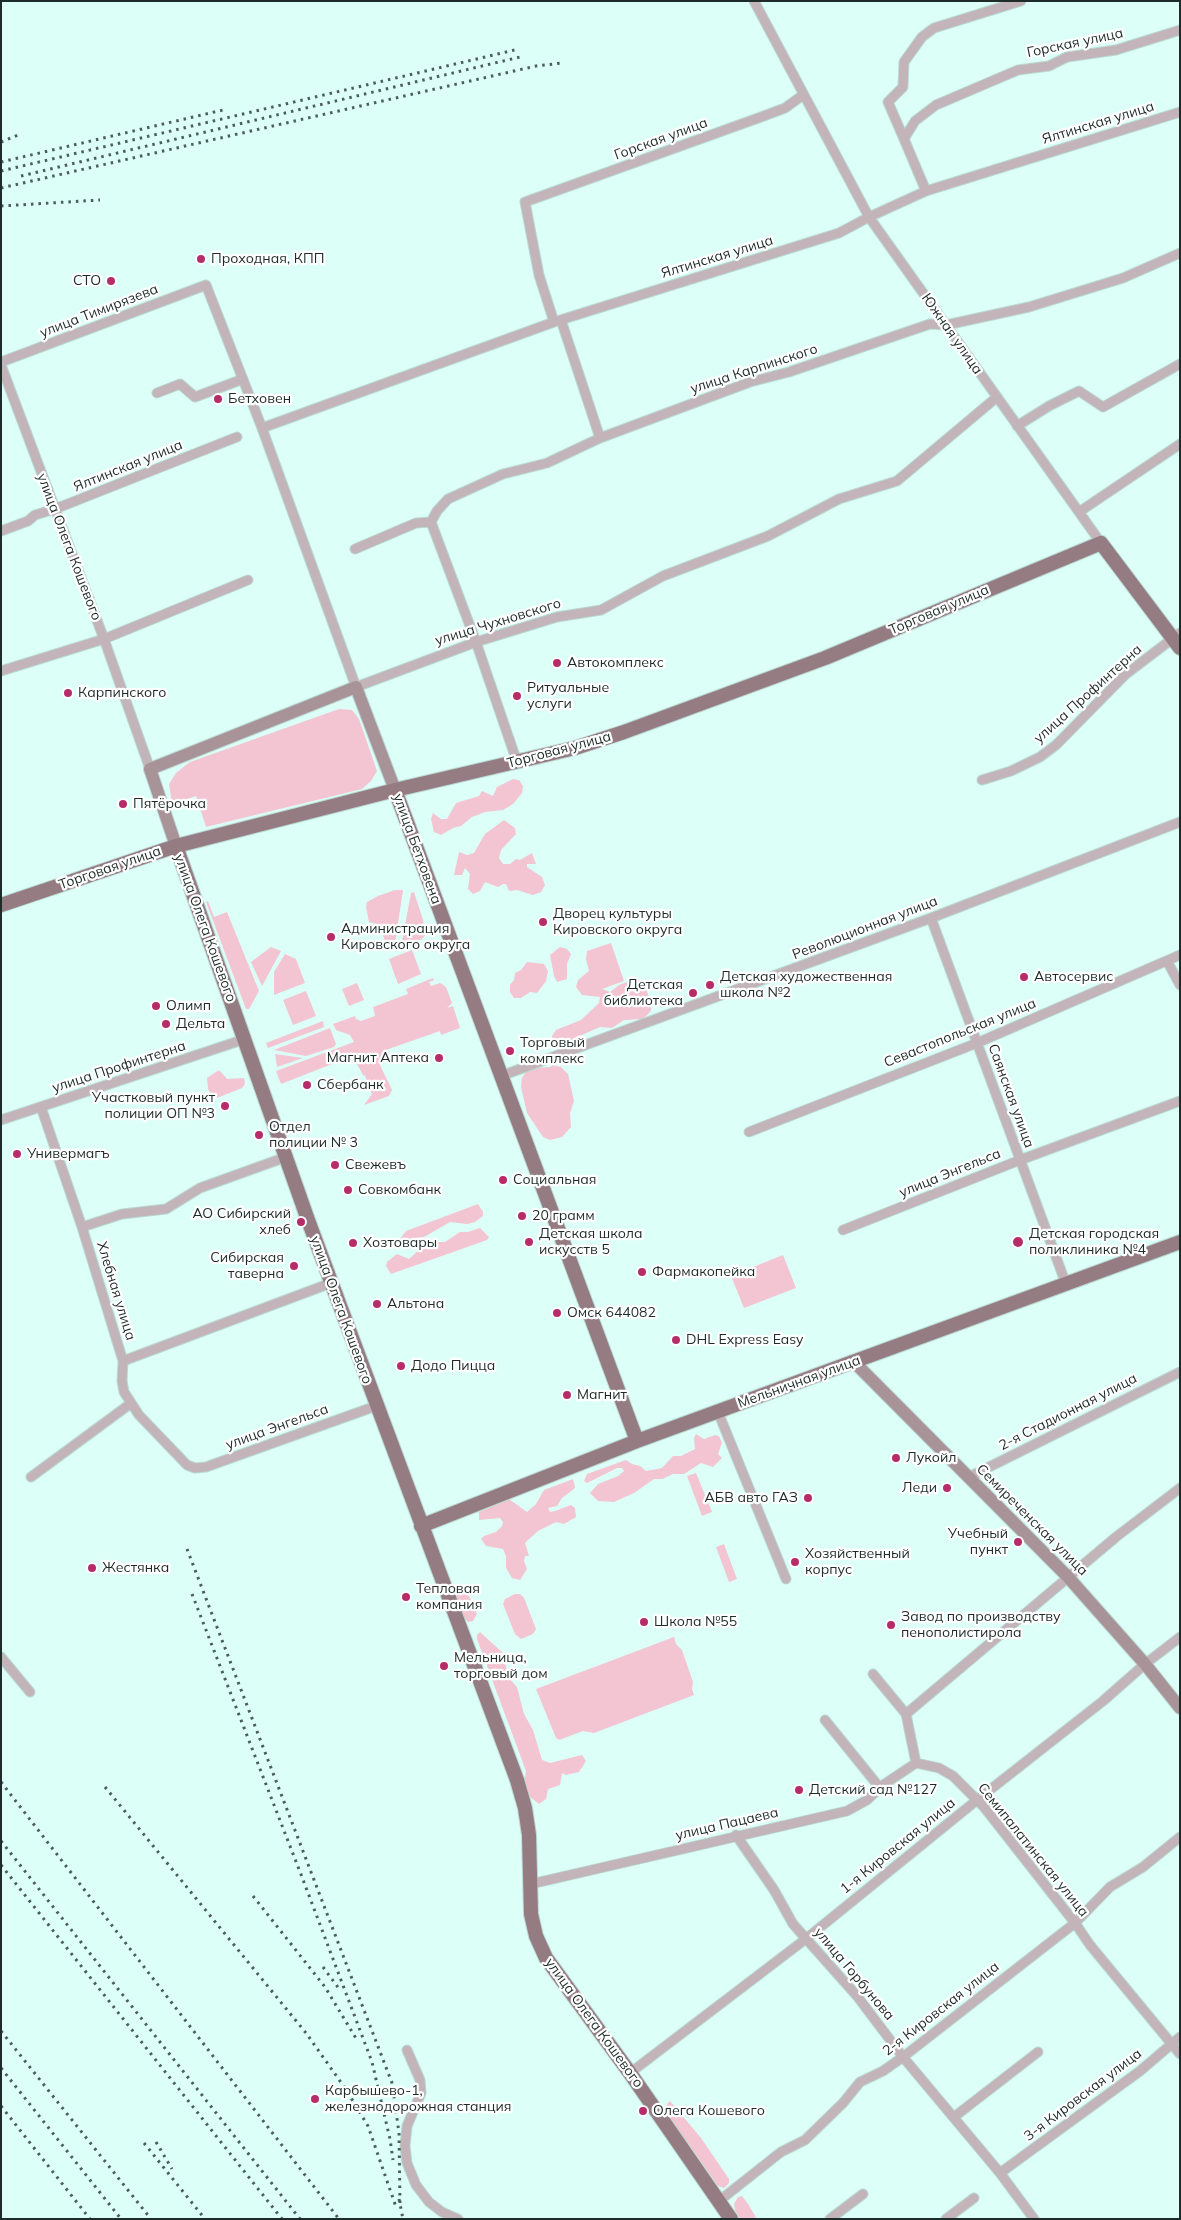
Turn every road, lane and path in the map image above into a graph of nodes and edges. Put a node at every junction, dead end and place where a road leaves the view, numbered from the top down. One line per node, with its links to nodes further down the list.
1 (754, 1): 4 (street, Южная улица)
2 (1021, 1): 6 (street)
3 (1180, 30): 6 (street, Горская улица)
4 (803, 95): 8 (street, Южная улица); 11 (street, Горская улица)
5 (1180, 112): 7 (street, Ялтинская улица)
6 (904, 139): 7 (street)
7 (926, 191): 8 (street, Ялтинская улица)
8 (869, 217): 11 (street, Ялтинская улица); 12 (street, Южная улица)
9 (1180, 253): 12 (street, улица Карпинского)
10 (206, 284): 13 (street, улица Тимирязева); 15 (street, улица Бетховена)
11 (558, 321): 19 (street, Ялтинская улица); 21 (street)
12 (946, 325): 17 (street, Южная улица); 21 (street, улица Карпинского)
13 (1, 364): 23 (street, улица Олега Кошевого)
14 (1180, 364): 18 (street)
15 (243, 379): 16 (street); 19 (street, улица Бетховена)
16 (157, 393)
17 (997, 396): 18 (street, Южная улица); 32 (street, улица Чухновского)
18 (1017, 426): 24 (street, Южная улица)
19 (262, 428): 34 (street, улица Бетховена)
20 (237, 437): 23 (street, Ялтинская улица)
21 (600, 438): 25 (street, улица Карпинского)
22 (1180, 444): 24 (street)
23 (55, 509): 26 (street, Ялтинская улица); 30 (street, улица Олега Кошевого)
24 (1078, 512): 27 (street, Южная улица)
25 (431, 522): 28 (street); 32 (street)
26 (1, 531)
27 (1101, 543): 31 (main road, Южная улица); 35 (main road, Торговая улица)
28 (355, 549)
29 (248, 580): 30 (street)
30 (104, 638): 33 (street); 36 (street, улица Олега Кошевого)
31 (1177, 640): 37 (street, улица Профинтерна)
32 (476, 642): 34 (street, улица Чухновского); 35 (street)
33 (1, 671)
34 (356, 687): 36 (main road, улица Чухновского); 38 (main road, улица Бетховена)
35 (516, 762): 38 (main road, Торговая улица)
36 (150, 769): 40 (main road, улица Олега Кошевого)
37 (982, 780)
38 (395, 790): 40 (main road, Торговая улица); 48 (main road, улица Бетховена)
39 (1180, 822): 42 (street, Революционная улица)
40 (176, 846): 41 (main road, Торговая улица); 46 (main road, улица Олега Кошевого)
41 (1, 905)
42 (931, 918): 47 (street, Саянская улица); 48 (street, Революционная улица)
43 (1180, 955): 44 (street, Севастопольская улица)
44 (1167, 961): 45 (street); 47 (street, Севастопольская улица)
45 (1180, 985)
46 (245, 1039): 50 (street, улица Профинтерна); 53 (main road, улица Олега Кошевого)
47 (977, 1044): 52 (street, Севастопольская улица); 54 (street, Саянская улица)
48 (501, 1076): 66 (main road, улица Бетховена)
49 (1180, 1100): 54 (street, улица Энгельса)
50 (41, 1107): 51 (street, улица Профинтерна); 55 (street, Хлебная улица)
51 (1, 1120)
52 (749, 1132)
53 (286, 1157): 55 (street); 58 (main road, улица Олега Кошевого)
54 (1020, 1160): 56 (street, улица Энгельса); 59 (street, Саянская улица)
55 (82, 1227): 60 (street, Хлебная улица)
56 (843, 1230)
57 (1180, 1242): 59 (main road, Мельничная улица)
58 (331, 1283): 60 (street); 64 (main road, улица Олега Кошевого)
59 (1066, 1284): 61 (main road, Мельничная улица)
60 (123, 1361): 63 (street, Хлебная улица)
61 (854, 1362): 65 (main road, Мельничная улица); 69 (main road, Семиреченская улица)
62 (1180, 1372): 69 (street, 2-я Стадионная улица)
63 (130, 1404): 67 (street, Хлебная улица); 68 (street)
64 (376, 1406): 67 (street, улица Энгельса); 71 (main road, улица Олега Кошевого)
65 (718, 1412): 66 (main road, Мельничная улица); 73 (street)
66 (638, 1441): 71 (main road, Мельничная улица)
67 (187, 1465)
68 (31, 1477)
69 (969, 1477): 72 (main road, Семиреченская улица)
70 (1180, 1488): 72 (street)
71 (420, 1526): 87 (main road, улица Олега Кошевого)
72 (1068, 1577): 76 (main road, Семиреченская улица); 80 (street)
73 (786, 1579)
74 (1180, 1637): 76 (street, 1-я Кировская улица)
75 (1, 1657): 78 (street)
76 (1145, 1664): 79 (main road, Семиреченская улица); 84 (street, 1-я Кировская улица)
77 (873, 1674): 80 (street)
78 (30, 1692)
79 (1180, 1708)
80 (906, 1714): 82 (street)
81 (825, 1720): 83 (street)
82 (916, 1762): 83 (street, улица Пацаева); 84 (street, Семипалатинская улица)
83 (880, 1788): 85 (street, улица Пацаева)
84 (977, 1800): 88 (street, Семипалатинская улица); 89 (street, 1-я Кировская улица)
85 (736, 1835): 87 (street, улица Пацаева); 89 (street, улица Горбунова)
86 (1180, 1837): 88 (street, 2-я Кировская улица)
87 (531, 1884): 96 (main road, улица Олега Кошевого)
88 (1074, 1923): 91 (street, Семипалатинская улица); 95 (street, 2-я Кировская улица)
89 (807, 1938): 95 (street, улица Горбунова); 96 (street, 1-я Кировская улица)
90 (1180, 2038): 91 (street, 3-я Кировская улица)
91 (1172, 2044): 94 (street, Семипалатинская улица); 98 (street, 3-я Кировская улица)
92 (407, 2050): 103 (street)
93 (1038, 2052): 97 (street)
94 (1180, 2054)
95 (903, 2057): 97 (street, улица Горбунова); 101 (street, 2-я Кировская улица)
96 (630, 2073): 101 (main road, улица Олега Кошевого)
97 (954, 2117): 98 (street, улица Горбунова)
98 (1000, 2173): 106 (street, улица Горбунова)
99 (863, 2194): 104 (street)
100 (974, 2198): 105 (street)
101 (719, 2201): 102 (main road, улица Олега Кошевого)
102 (727, 2217)
103 (458, 2219)
104 (830, 2219)
105 (946, 2219)
106 (1034, 2219)

